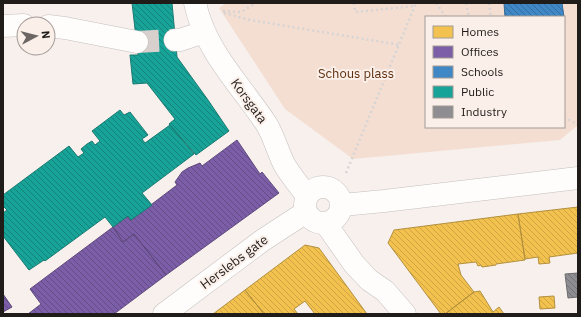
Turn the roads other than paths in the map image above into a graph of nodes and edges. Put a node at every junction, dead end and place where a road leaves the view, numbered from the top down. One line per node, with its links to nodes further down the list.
1 (195, 3): 5 (main road, Korsgata)
2 (16, 25): 3 (main road)
3 (3, 26)
4 (56, 27): 7 (main road)
5 (204, 32): 6 (main road); 9 (main road, Korsgata)
6 (175, 40)
7 (137, 42)
8 (578, 178): 10 (main road)
9 (307, 204): 10 (main road); 11 (main road); 12 (main road, Herslebs gate)
10 (342, 205): 11 (main road)
11 (326, 224): 13 (main road)
12 (164, 314)
13 (405, 314)

